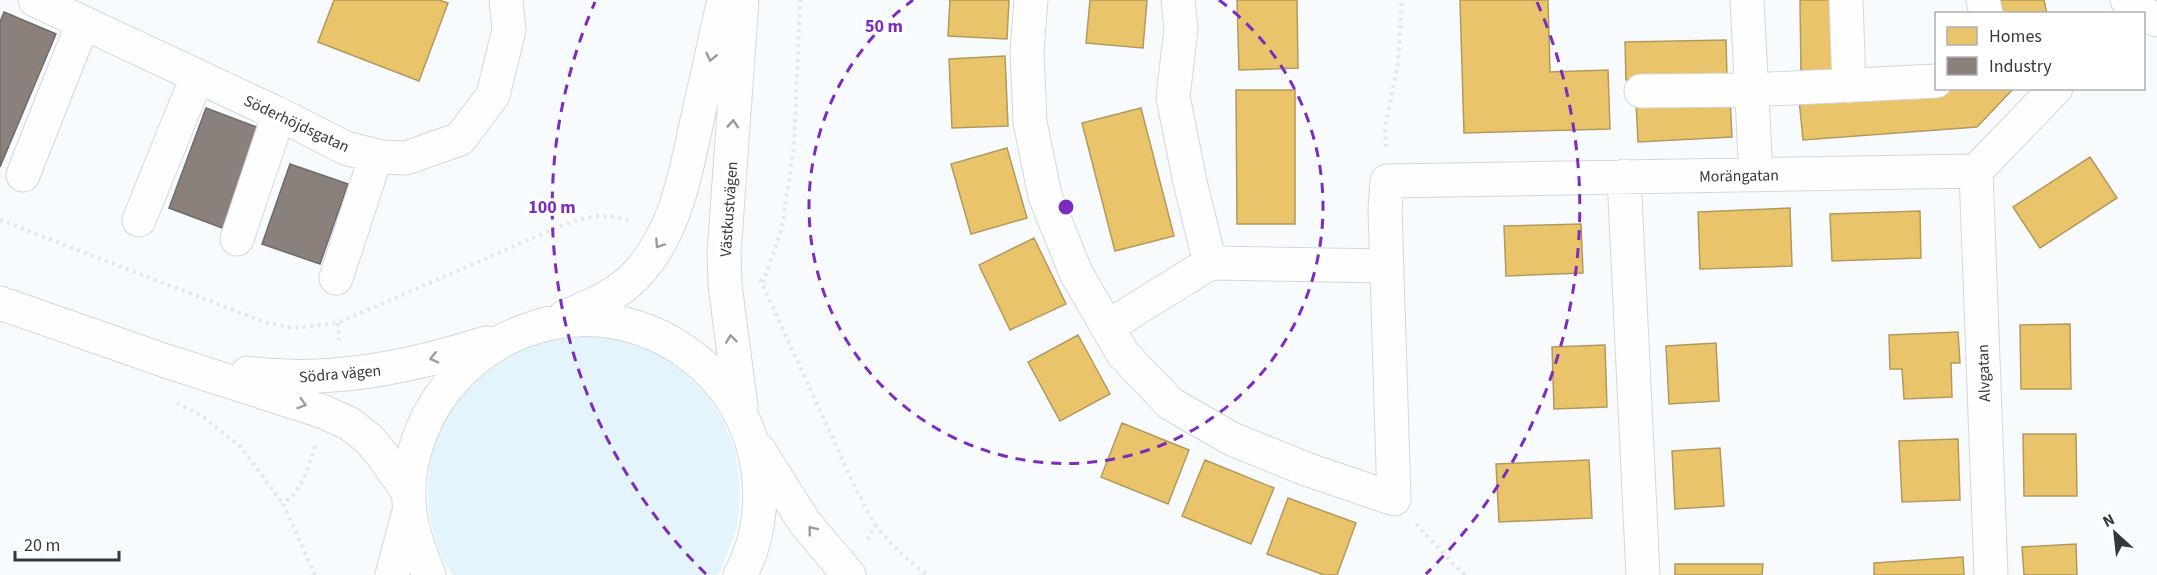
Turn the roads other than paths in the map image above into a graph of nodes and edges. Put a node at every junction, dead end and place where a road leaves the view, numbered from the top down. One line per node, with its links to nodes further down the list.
1 (35, 0): 9 (street, Söderhöjdsgatan)
2 (507, 0): 17 (street, Söderhöjdsgatan)
3 (724, 0): 28 (street, one-way to 28)
4 (742, 0): 32 (street, Västkustvägen, one-way to 4)
5 (1030, 0): 29 (street)
6 (1178, 0): 24 (street)
7 (1748, 0): 13 (street)
8 (1846, 0): 12 (street)
9 (83, 23): 10 (street, Söderhöjdsgatan); 19 (street)
10 (197, 77): 16 (street, Söderhöjdsgatan); 22 (street)
11 (1935, 81): 12 (street)
12 (1848, 86): 13 (street)
13 (1751, 90): 15 (street); 20 (street)
14 (2054, 90): 18 (street)
15 (1641, 91)
16 (279, 114): 17 (street, Söderhöjdsgatan); 23 (street)
17 (376, 156): 26 (street)
18 (1976, 171): 20 (street, Morängatan); 39 (street, Alvgatan)
19 (23, 175)
20 (1756, 175): 21 (street, Morängatan)
21 (1624, 176): 25 (street, Morängatan); 38 (street)
22 (139, 220)
23 (237, 239)
24 (1209, 263): 25 (street); 29 (street)
25 (1387, 266): 29 (street)
26 (336, 278)
27 (0, 303): 31 (street, Södra vägen)
28 (552, 322): 30 (street); 32 (street)
29 (1107, 327)
30 (511, 335): 31 (street, Södra vägen, one-way to 31); 33 (street)
31 (166, 361): 33 (street, Södra vägen, one-way to 33)
32 (746, 426): 36 (street); 37 (street, Västkustvägen, one-way to 32)
33 (409, 501): 34 (street); 35 (street)
34 (392, 575)
35 (429, 575)
36 (740, 575)
37 (849, 575)
38 (1643, 575)
39 (1991, 575)

